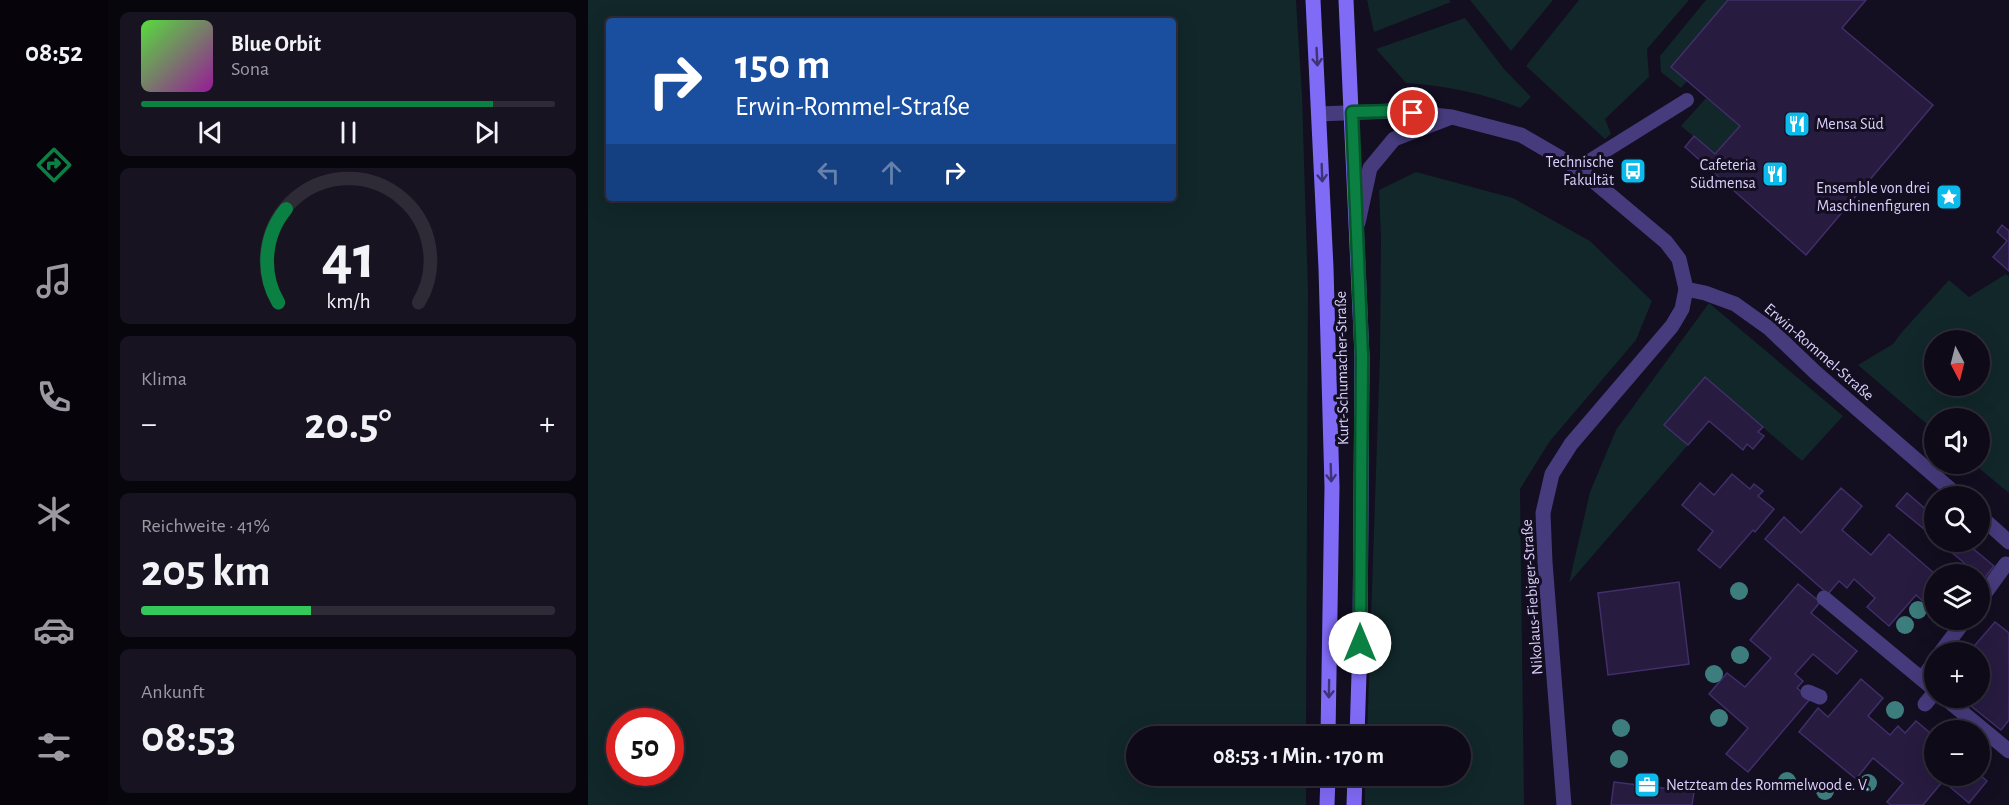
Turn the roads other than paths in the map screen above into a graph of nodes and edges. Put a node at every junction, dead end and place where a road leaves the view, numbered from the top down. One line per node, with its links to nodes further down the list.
1 (1313, 0): 5 (main road, Kurt-Schumacher-Straße, one-way to 5)
2 (1346, 0): 4 (main road, Kurt-Schumacher-Straße)
3 (1687, 100): 7 (lane)
4 (1352, 112): 5 (street); 6 (street); 8 (main road, Kurt-Schumacher-Straße)
5 (1319, 114): 20 (main road, Kurt-Schumacher-Straße, one-way to 20)
6 (1452, 117): 7 (street); 8 (street)
7 (1578, 168): 9 (street)
8 (1357, 232): 21 (main road, Kurt-Schumacher-Straße)
9 (1686, 289): 10 (street, Erwin-Rommel-Straße); 27 (street, Nikolaus-Fiebiger-Straße)
10 (1946, 486)
11 (1990, 525): 12 (street)
12 (2009, 542)
13 (2006, 564): 14 (street)
14 (1990, 586)
15 (1828, 599): 17 (street)
16 (1924, 676): 17 (street)
17 (1922, 679): 18 (street)
18 (1924, 682)
19 (1957, 708): 22 (street)
20 (1328, 726)
21 (1356, 726)
22 (2009, 751)
23 (1328, 786): 25 (main road)
24 (1355, 786): 26 (main road)
25 (1327, 805)
26 (1354, 805)
27 (1564, 805)

